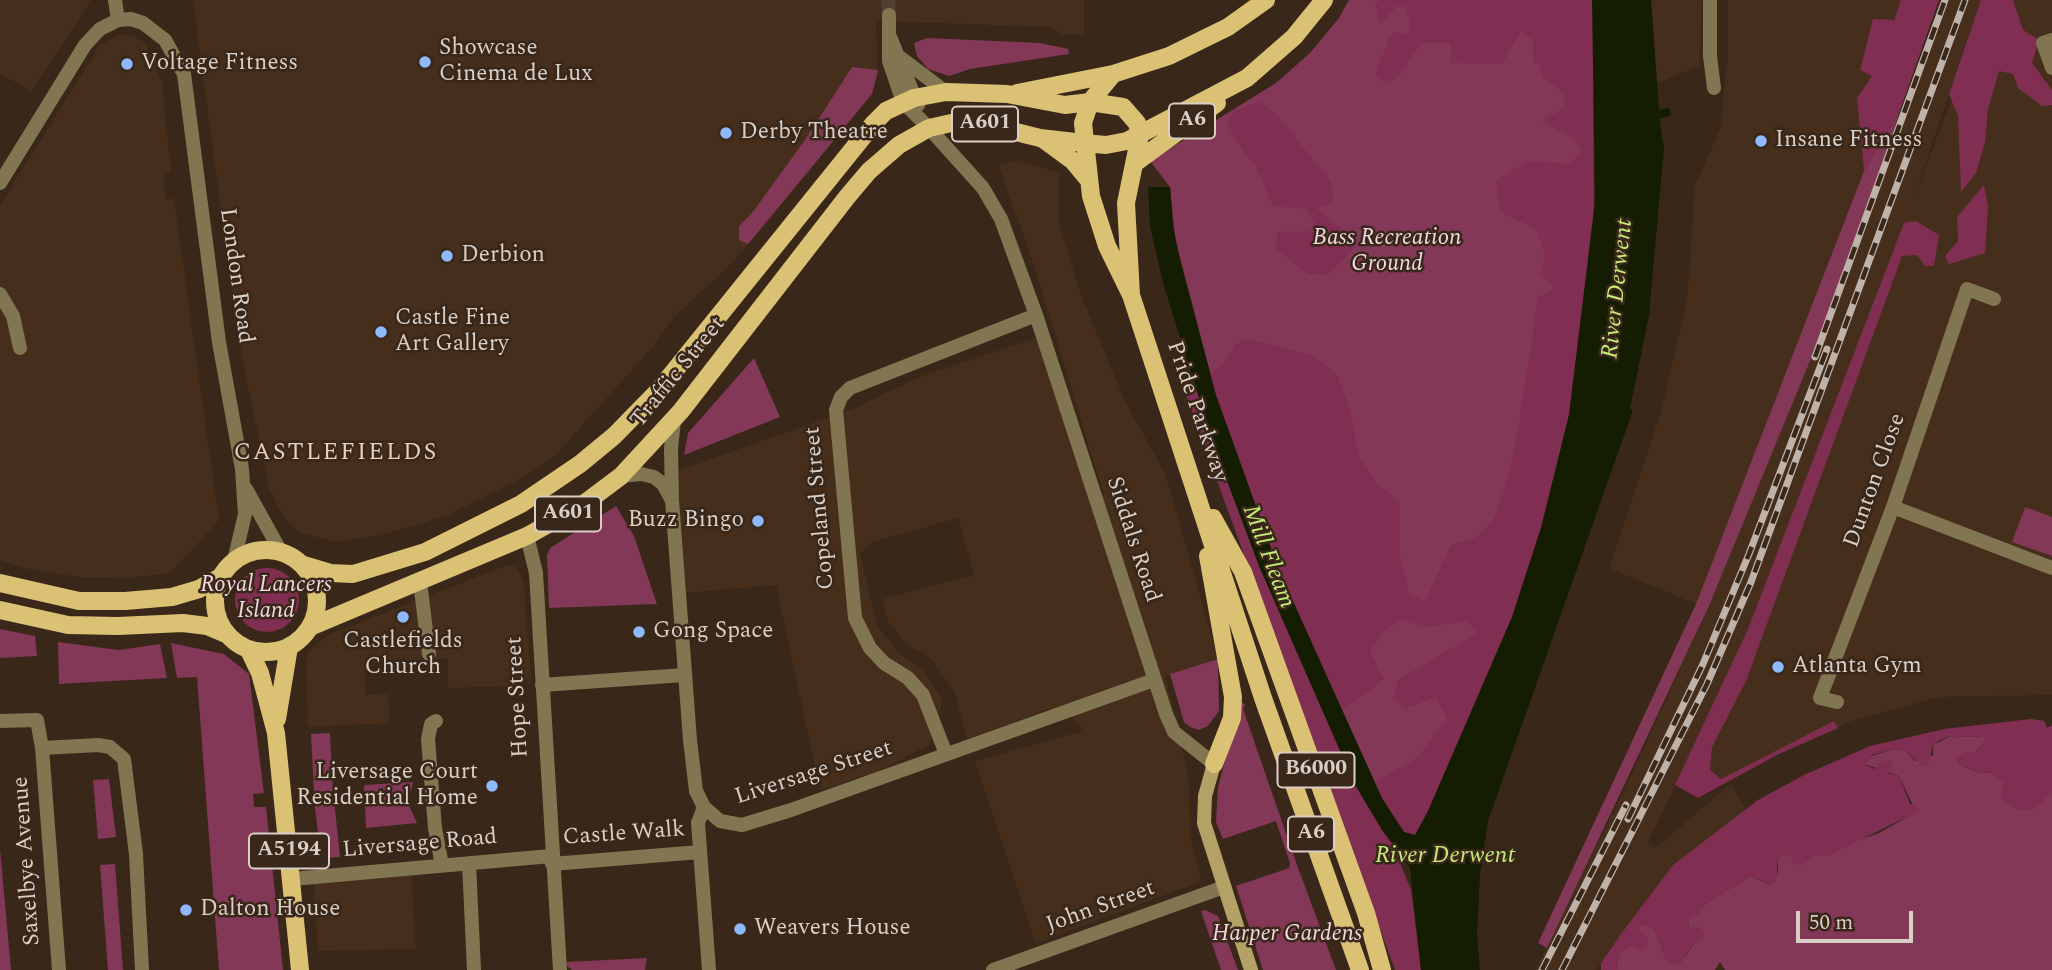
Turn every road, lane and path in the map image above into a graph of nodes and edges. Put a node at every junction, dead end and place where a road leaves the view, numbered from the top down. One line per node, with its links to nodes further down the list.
1 (115, 0): 6 (street)
2 (1266, 0): 11 (main road, A601)
3 (1324, 0): 12 (main road, A601)
4 (1710, 0): 13 (street)
5 (889, 15): 7 (street)
6 (118, 20): 24 (street); 32 (street, London Road)
7 (890, 36): 9 (street); 16 (street)
8 (2052, 40): 10 (street)
9 (900, 57): 14 (street); 16 (street)
10 (2052, 68)
11 (1113, 74): 15 (main road, A601); 17 (main road, Pride Parkway / A6)
12 (1247, 78): 19 (main road, A601); 22 (main road, A6)
13 (1714, 88)
14 (946, 92): 15 (main road, Traffic Street / A601); 16 (main road, Traffic Street / A601)
15 (1007, 94): 17 (main road)
16 (908, 100): 18 (street, Siddals Road); 39 (main road, Traffic Street / A601)
17 (1090, 102): 19 (main road); 21 (main road, Pride Parkway / A6)
18 (929, 128): 20 (main road, Traffic Street / A601); 28 (street, Siddals Road); 30 (main road, Traffic Street / A601)
19 (1140, 135): 21 (main road, A601); 22 (main road)
20 (1040, 138): 21 (main road, A601); 23 (main road)
21 (1084, 144): 23 (main road, Pride Parkway / A6)
22 (1135, 163): 26 (main road, A6)
23 (1087, 178): 26 (main road, Pride Parkway / A6)
24 (0, 183)
25 (0, 294): 29 (street)
26 (1131, 295): 33 (main road, Pride Parkway / A6)
27 (1994, 299): 35 (street, Dunton Close)
28 (1036, 315): 51 (street, Siddals Road); 58 (street, Copeland Street)
29 (20, 348)
30 (674, 420): 31 (main road, Traffic Street / A601); 34 (street, Liversage Street)
31 (621, 476): 34 (street); 36 (main road, Traffic Street / A601)
32 (244, 484): 37 (street, London Road); 38 (street, London Road)
33 (1195, 484): 59 (main road); 76 (main road, Pride Parkway / A6); 77 (main road, B6000)
34 (672, 500): 50 (street, Liversage Street)
35 (1893, 508): 40 (street); 53 (street, Dunton Close)
36 (527, 536): 42 (main road, Traffic Street / A601); 52 (street, Hope Street)
37 (281, 552): 38 (main road); 39 (main road, A601)
38 (234, 561): 41 (main road)
39 (301, 564): 45 (main road)
40 (2052, 568)
41 (219, 578): 43 (main road); 46 (main road)
42 (420, 582): 45 (main road, Traffic Street / A601); 49 (street)
43 (0, 583)
44 (0, 610): 46 (main road)
45 (310, 627): 47 (main road, A601)
46 (226, 634): 48 (main road)
47 (289, 647): 48 (main road); 56 (main road)
48 (249, 650): 56 (main road, A5194)
49 (429, 654)
50 (684, 675): 52 (street); 60 (street, Liversage Street)
51 (1154, 680): 58 (street, Liversage Street); 59 (street, Siddals Road)
52 (542, 685): 62 (street, Hope Street)
53 (1837, 702)
54 (0, 721): 57 (street, Saxelbye Avenue)
55 (436, 721): 64 (street)
56 (276, 733): 65 (main road, A5194)
57 (42, 748): 68 (street, Saxelbye Avenue); 69 (street)
58 (946, 754): 60 (street, Liversage Street)
59 (1214, 764): 66 (main road)
60 (704, 807): 61 (street)
61 (700, 852): 62 (street, Castle Walk); 73 (street)
62 (552, 860): 63 (street, Liversage Road); 72 (street, Hope Street)
63 (469, 863): 64 (street, Liversage Road); 71 (street)
64 (442, 865): 65 (street, Liversage Road)
65 (292, 879): 70 (main road, A5194)
66 (1224, 887): 67 (street, John Street); 75 (main road)
67 (1017, 966): 74 (street, John Street)
68 (59, 970)
69 (142, 970)
70 (300, 970)
71 (474, 970)
72 (561, 970)
73 (709, 970)
74 (993, 970)
75 (1251, 970)
76 (1360, 970)
77 (1382, 970)

